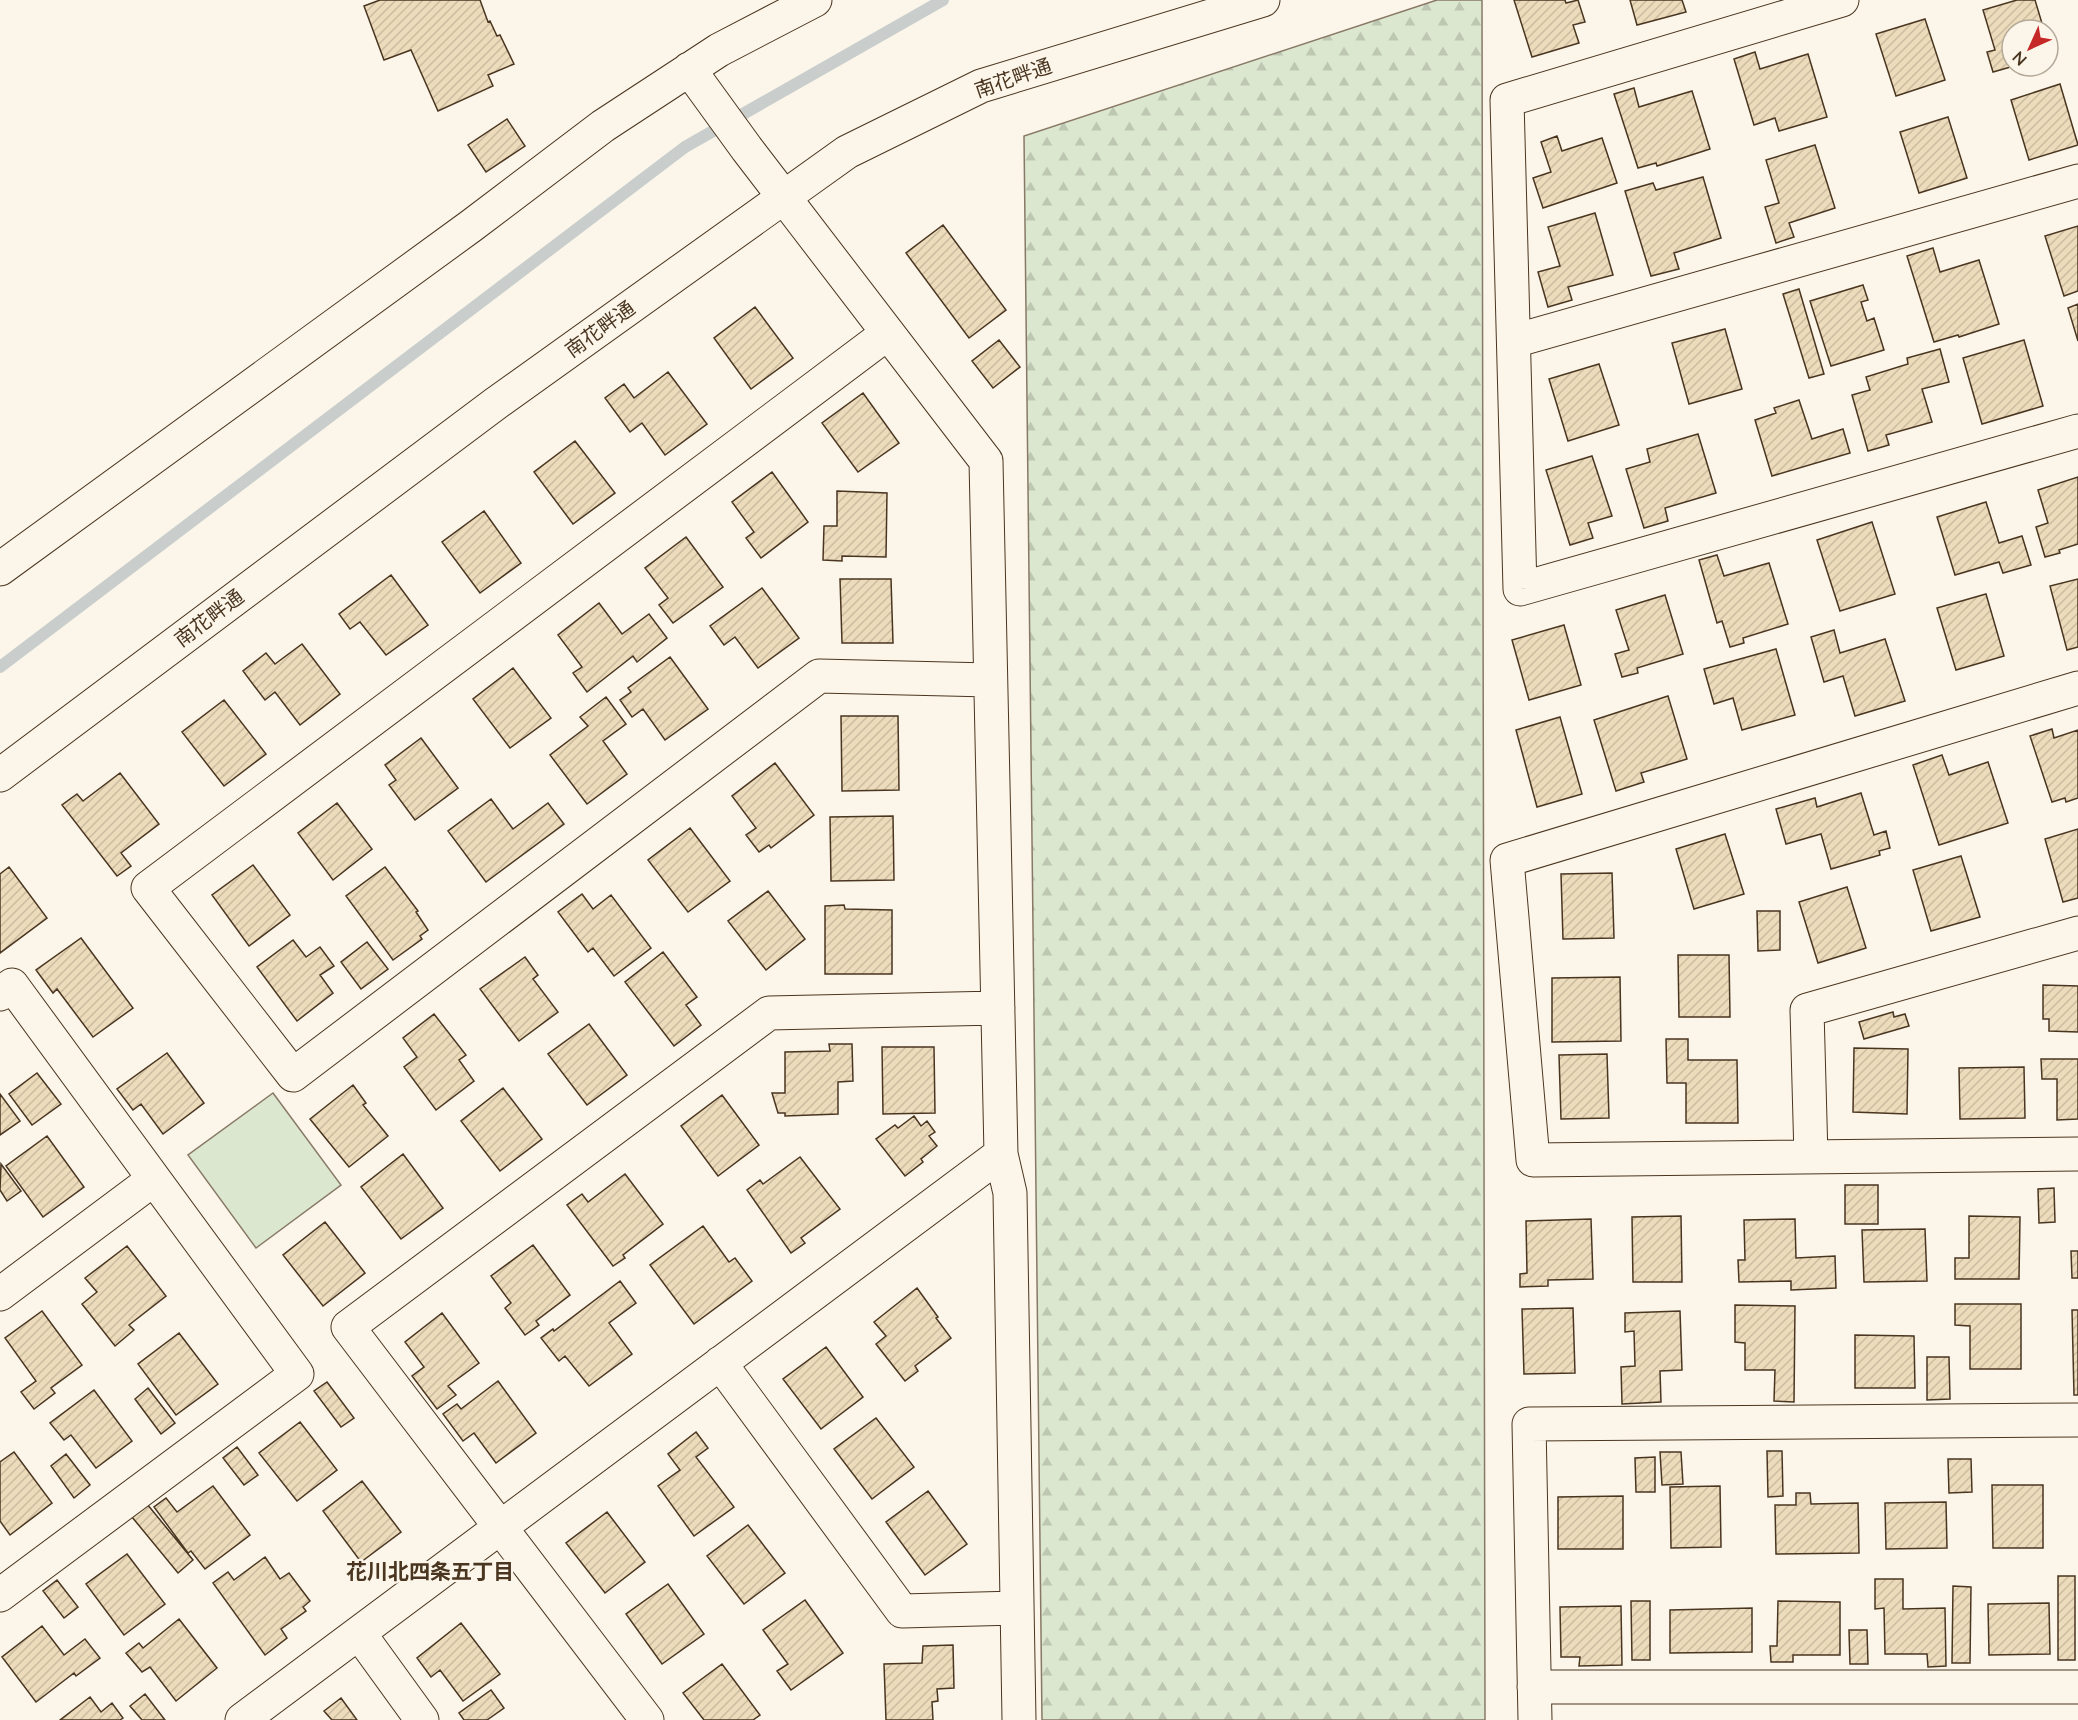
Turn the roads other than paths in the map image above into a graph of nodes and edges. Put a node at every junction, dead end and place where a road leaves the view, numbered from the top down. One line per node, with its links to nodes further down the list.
1 (815, 0): 4 (street)
2 (1263, 0): 6 (street, 南花畔通)
3 (1842, 0): 8 (street)
4 (689, 69): 6 (street); 10 (street)
5 (2078, 181): 8 (street)
6 (784, 197): 7 (street); 13 (street, 南花畔通)
7 (888, 333): 11 (street); 11 (street)
8 (1514, 341): 9 (street)
9 (2078, 431)
10 (0, 569)
11 (990, 680): 16 (street)
12 (2078, 688): 19 (street)
13 (0, 776)
14 (2078, 933): 19 (street)
15 (0, 994): 20 (street)
16 (998, 1008): 17 (street); 24 (street)
17 (1001, 1154): 22 (street); 26 (street)
18 (2078, 1154): 19 (street)
19 (1810, 1157)
20 (154, 1179): 21 (street); 25 (street)
21 (0, 1294)
22 (720, 1364): 24 (street); 26 (street)
23 (2078, 1420): 28 (street)
24 (500, 1528): 27 (street); 32 (street)
25 (0, 1595)
26 (1017, 1608): 33 (street)
27 (359, 1633): 30 (street); 31 (street)
28 (1534, 1687): 29 (street); 34 (street)
29 (2078, 1687)
30 (242, 1720)
31 (422, 1720)
32 (647, 1720)
33 (1019, 1720)
34 (1535, 1720)

